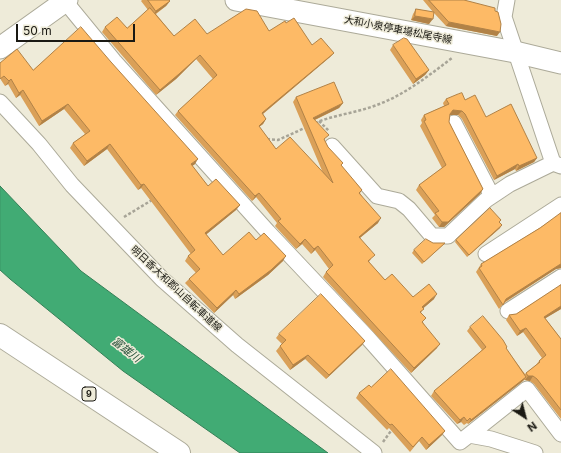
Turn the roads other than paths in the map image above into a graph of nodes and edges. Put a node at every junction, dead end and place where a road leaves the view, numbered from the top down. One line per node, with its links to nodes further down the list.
1 (65, 0): 4 (main road); 17 (street)
2 (236, 0): 5 (main road, 大和小泉停車場松尾寺線)
3 (507, 0): 5 (street)
4 (0, 48)
5 (515, 52): 6 (main road, 大和小泉停車場松尾寺線); 10 (street)
6 (561, 63)
7 (0, 102): 19 (street, 明日香大和郡山自転車道線)
8 (454, 123): 11 (street)
9 (332, 146): 11 (street)
10 (557, 165): 11 (street)
11 (492, 196)
12 (561, 204): 13 (street)
13 (486, 254)
14 (561, 277): 15 (street)
15 (508, 311)
16 (0, 335): 20 (main road, 9)
17 (469, 434): 18 (street); 21 (street)
18 (561, 434)
19 (377, 450)
20 (179, 453)
21 (535, 453)

